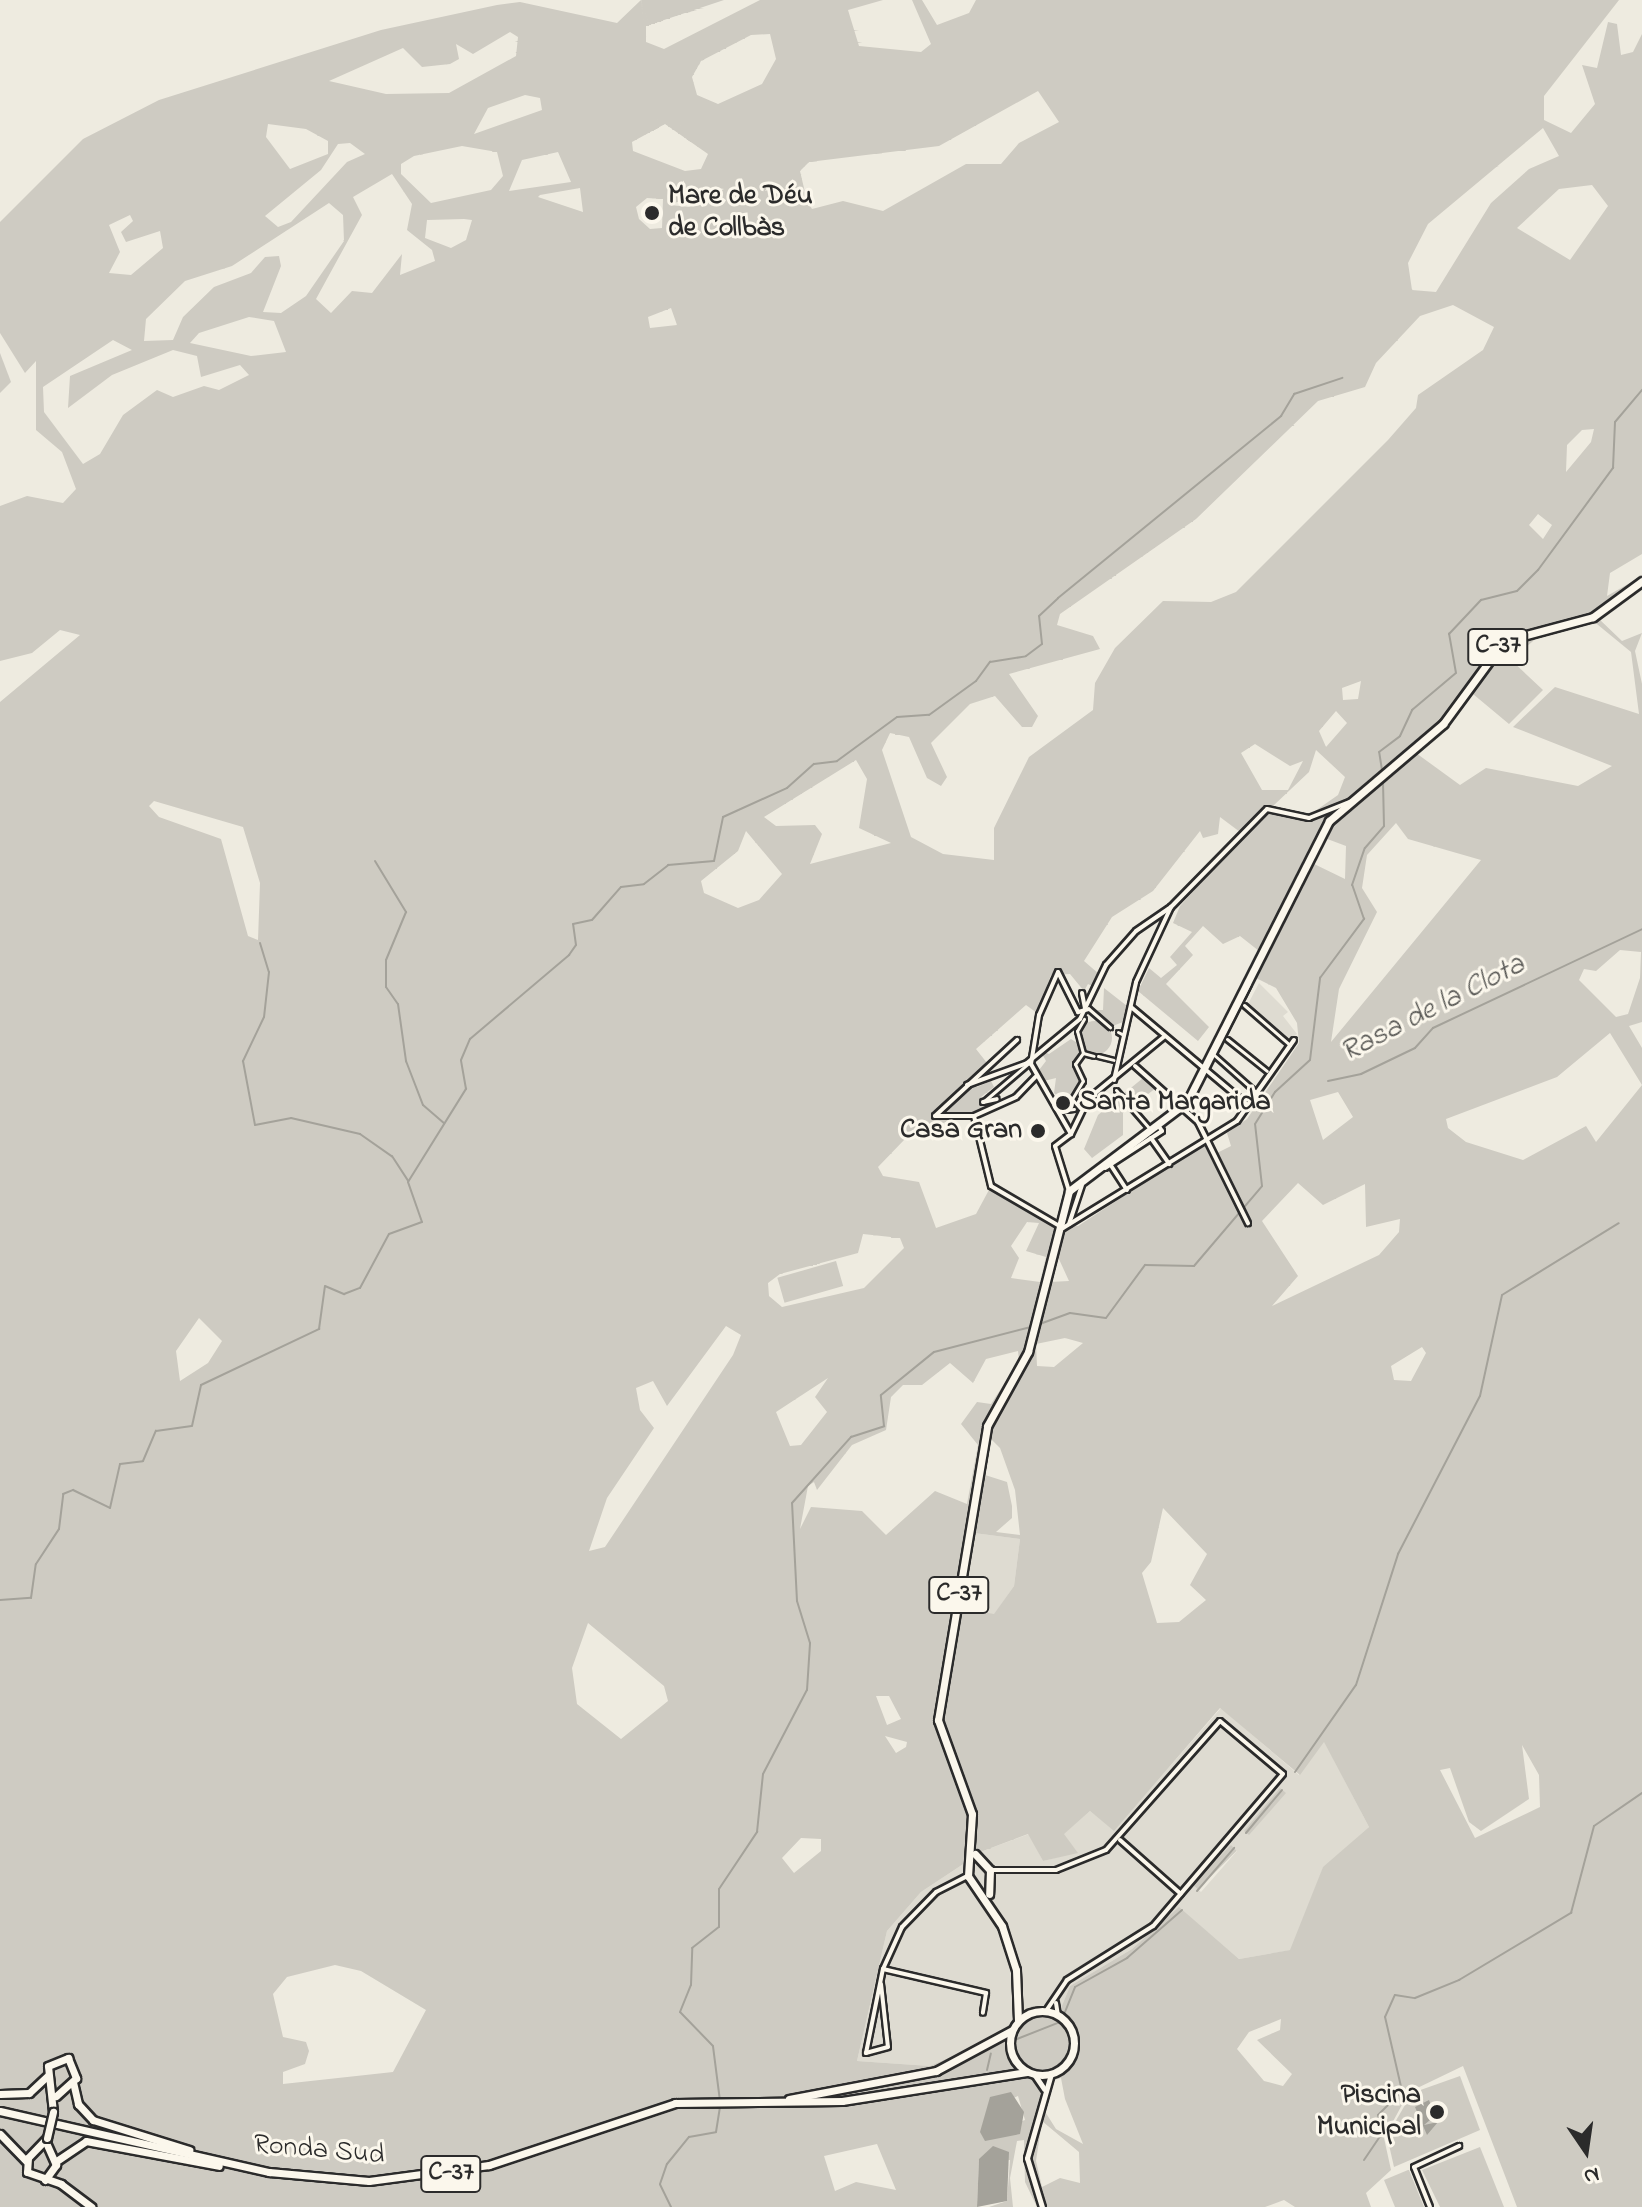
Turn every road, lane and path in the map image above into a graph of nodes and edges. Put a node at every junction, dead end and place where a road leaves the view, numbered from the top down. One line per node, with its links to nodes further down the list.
1 (1642, 581): 2 (main road, C-37)
2 (1352, 801): 3 (street); 4 (main road, C-37)
3 (1171, 907): 7 (street); 8 (street)
4 (1248, 981): 6 (street); 16 (main road, C-37)
5 (1082, 993): 8 (street)
6 (1246, 1005): 12 (street); 14 (street)
7 (1131, 1007): 11 (street); 18 (street)
8 (1087, 1009): 9 (street); 10 (street); 17 (street)
9 (1082, 1019): 15 (street); 17 (street)
10 (1110, 1027)
11 (1165, 1036): 19 (street); 20 (street)
12 (1227, 1039): 16 (street); 21 (street)
13 (1017, 1040): 24 (street)
14 (1292, 1042): 21 (street)
15 (1083, 1053): 18 (street); 31 (street)
16 (1212, 1054): 20 (main road, C-37); 26 (street)
17 (1032, 1059): 22 (street); 24 (street); 28 (street)
18 (1114, 1060): 23 (street)
19 (1135, 1066): 23 (street); 30 (street)
20 (1205, 1069): 29 (street); 30 (main road, C-37)
21 (1267, 1071): 26 (street)
22 (1035, 1077): 27 (street); 35 (street)
23 (1114, 1080): 31 (street)
24 (967, 1085): 33 (street)
25 (1116, 1090): 34 (street)
26 (1258, 1094): 29 (street)
27 (1000, 1099): 28 (street); 33 (street)
28 (983, 1102)
29 (1249, 1106): 36 (street)
30 (1182, 1108): 34 (main road, C-37); 36 (street)
31 (1077, 1109): 32 (street); 35 (street)
32 (1064, 1110)
33 (974, 1116): 44 (street)
34 (1153, 1131): 37 (street); 38 (street); 40 (main road, C-37)
35 (1071, 1134): 40 (street)
36 (1208, 1137): 38 (street); 42 (street)
37 (1110, 1164): 39 (street); 43 (street)
38 (1169, 1164): 39 (street)
39 (1127, 1190): 43 (street)
40 (1069, 1191): 41 (main road, C-37)
41 (1062, 1218): 43 (street); 44 (main road, C-37)
42 (1248, 1223)
43 (1069, 1224): 44 (street)
44 (1058, 1232): 46 (main road, C-37)
45 (1119, 1840): 47 (street); 51 (street); 51 (street)
46 (976, 1862): 47 (main road); 48 (main road, C-37)
47 (990, 1870): 49 (main road)
48 (968, 1876): 50 (main road); 53 (street)
49 (987, 1880): 50 (main road); 52 (main road)
50 (976, 1884): 52 (main road)
51 (1181, 1894): 56 (street)
52 (990, 1900): 55 (main road)
53 (883, 1969): 54 (street); 59 (street)
54 (881, 1984): 54 (street)
55 (1018, 2002): 57 (main road); 61 (main road)
56 (1056, 2003): 58 (street); 60 (street)
57 (1035, 2011): 58 (main road); 61 (main road)
58 (1046, 2011): 60 (main road)
59 (983, 2013)
60 (1058, 2015): 64 (main road)
61 (1018, 2020): 62 (main road)
62 (1012, 2030): 63 (main road); 72 (main road, C-37)
63 (1031, 2073): 64 (main road, C-37); 69 (street); 72 (main road, C-37)
64 (1051, 2074): 69 (street)
65 (48, 2075): 66 (main road); 67 (main road); 70 (main road)
66 (73, 2082): 68 (main road); 79 (main road)
67 (53, 2084): 68 (main road); 71 (main road)
68 (64, 2087): 71 (main road)
69 (1044, 2090): 86 (street)
70 (0, 2094)
71 (56, 2096): 75 (main road, bridge)
72 (771, 2100): 83 (main road, Ronda Sud / C-37)
73 (0, 2111): 79 (main road, Ronda Sud / C-37)
74 (0, 2134): 80 (main road)
75 (47, 2140): 77 (main road); 78 (main road)
76 (1459, 2146): 87 (street)
77 (38, 2151): 78 (main road); 80 (main road)
78 (50, 2154): 81 (main road)
79 (206, 2158): 83 (main road, Ronda Sud / C-37)
80 (26, 2161): 82 (main road)
81 (55, 2165): 82 (main road); 83 (main road); 84 (main road)
82 (45, 2180): 84 (main road)
83 (343, 2181)
84 (64, 2186): 85 (main road)
85 (91, 2207)
86 (1042, 2207)
87 (1430, 2207)

